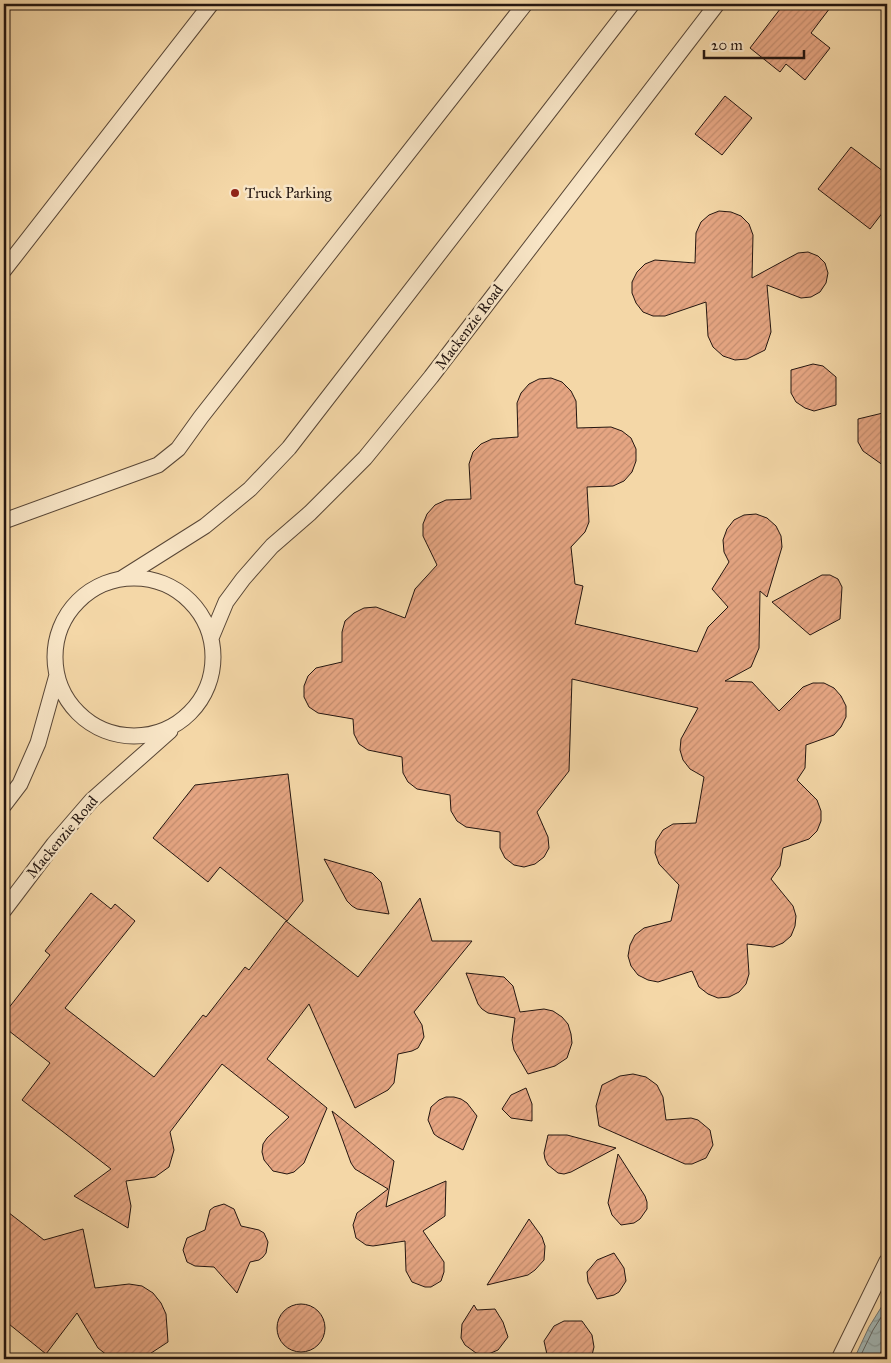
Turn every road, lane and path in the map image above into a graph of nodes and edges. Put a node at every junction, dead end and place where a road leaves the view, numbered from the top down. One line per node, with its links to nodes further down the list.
1 (211, 4): 5 (lane)
2 (525, 4): 6 (lane)
3 (632, 4): 7 (lane)
4 (717, 4): 8 (lane, Mackenzie Road)
5 (4, 270)
6 (4, 521)
7 (121, 579): 8 (lane); 9 (lane)
8 (212, 638): 10 (lane)
9 (57, 675): 10 (lane); 11 (lane)
10 (194, 710): 12 (lane, Mackenzie Road)
11 (4, 805)
12 (4, 910)
13 (887, 1261): 14 (lane)
14 (839, 1359)

